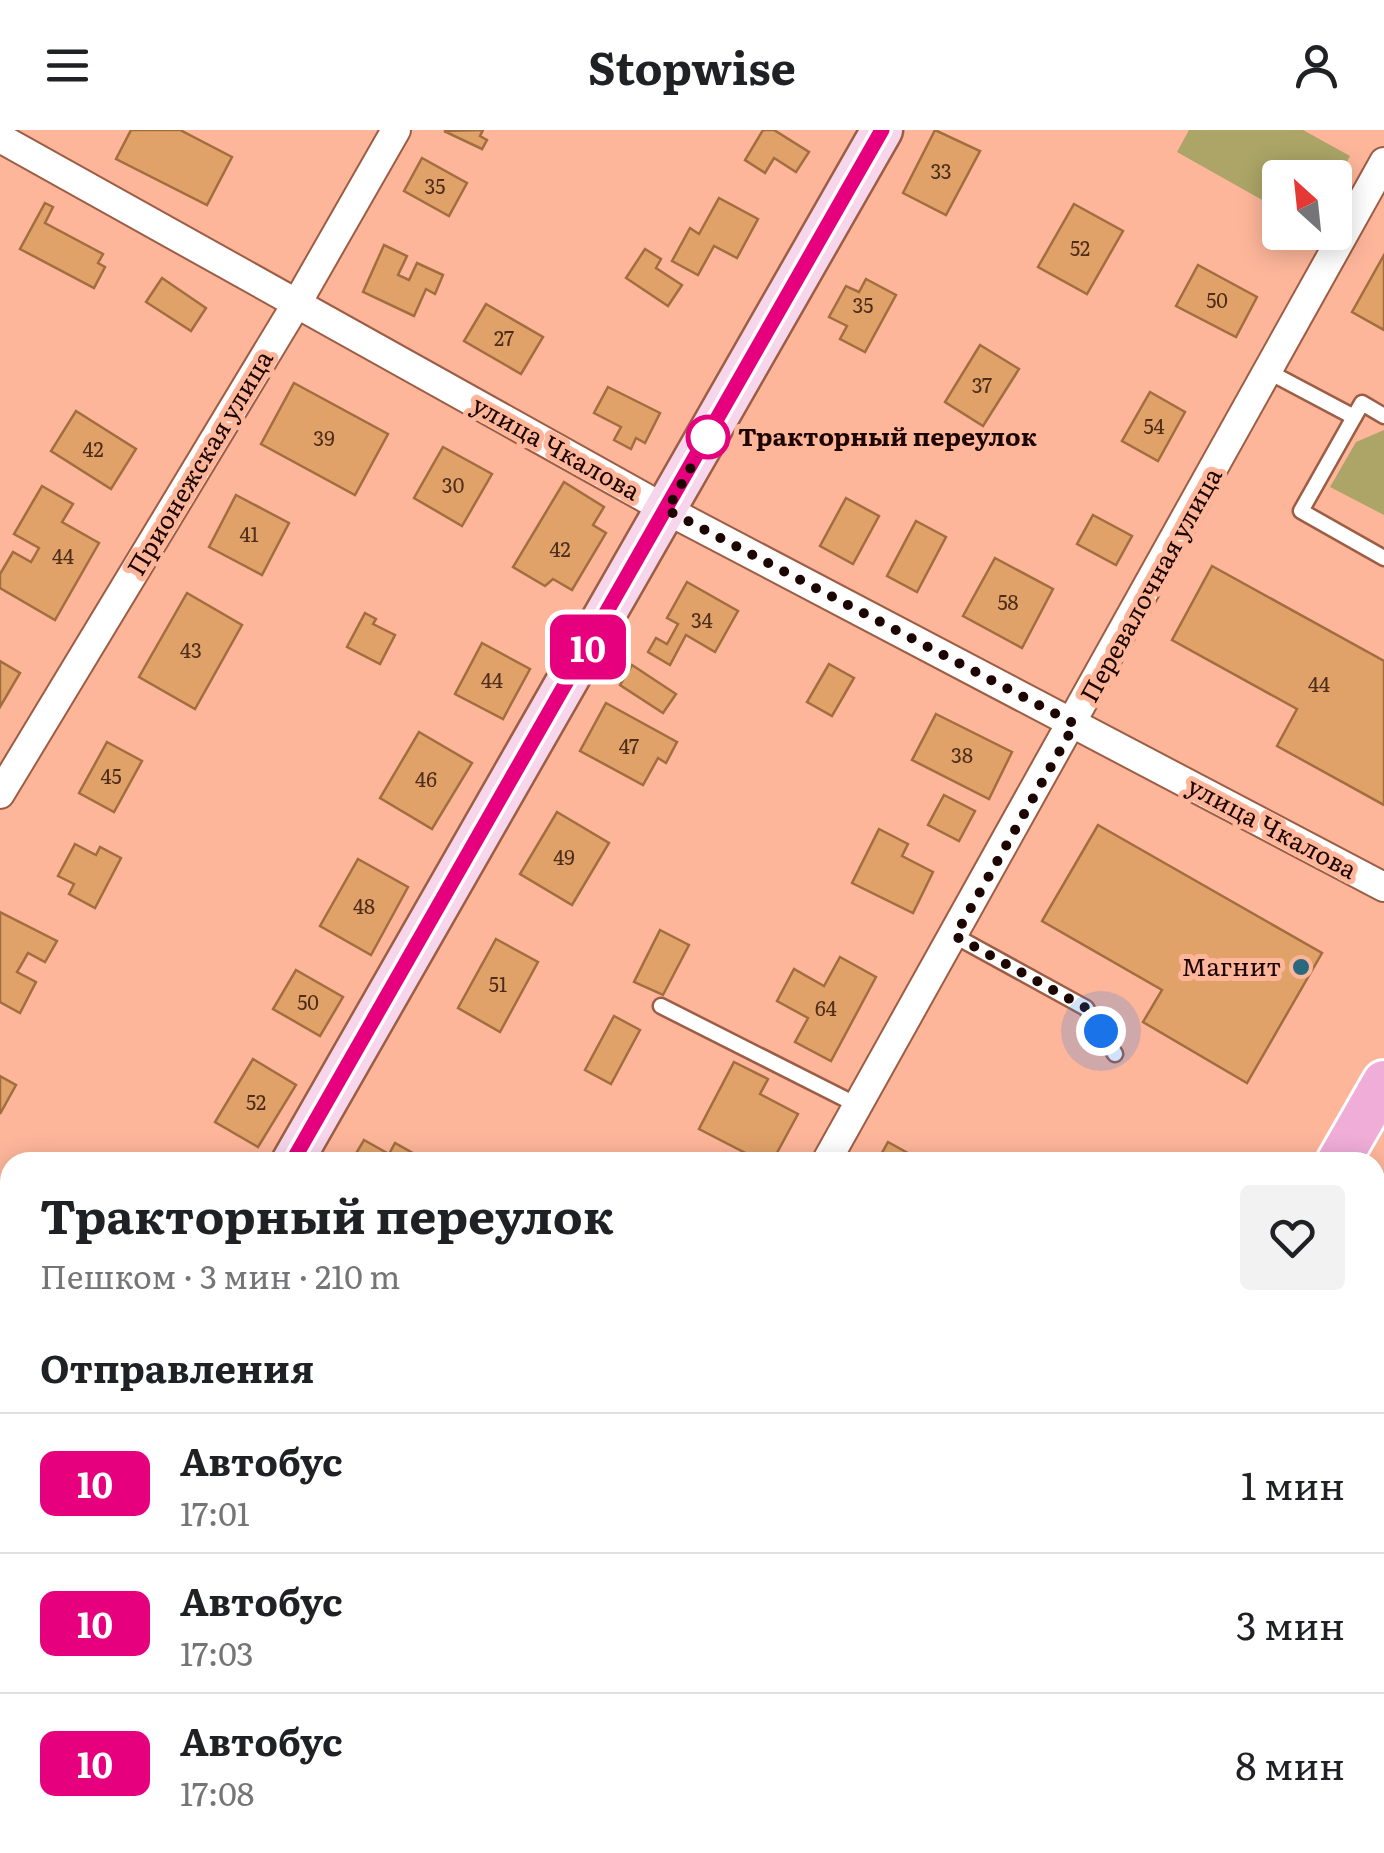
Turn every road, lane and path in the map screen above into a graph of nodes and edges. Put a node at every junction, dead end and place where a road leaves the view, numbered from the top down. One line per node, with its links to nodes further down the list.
1 (396, 130): 5 (street, Прионежская улица)
2 (882, 130): 9 (main road)
3 (0, 138): 5 (street, улица Чкалова)
4 (1384, 162): 6 (street, Перевалочная улица)
5 (297, 303): 9 (street, улица Чкалова); 12 (street, Прионежская улица)
6 (1268, 372): 8 (lane); 11 (street, Перевалочная улица)
7 (1384, 416): 8 (lane)
8 (1354, 417): 10 (lane)
9 (667, 510): 11 (street, улица Чкалова); 19 (main road)
10 (1384, 558)
11 (1075, 724): 13 (street, улица Чкалова); 14 (street, Перевалочная улица)
12 (0, 794)
13 (1384, 887)
14 (955, 936): 16 (lane); 18 (street, Перевалочная улица)
15 (661, 1006): 18 (lane)
16 (1115, 1054)
17 (1384, 1082): 21 (main road)
18 (859, 1106): 20 (street, Перевалочная улица)
19 (298, 1152)
20 (832, 1152)
21 (1344, 1152)

